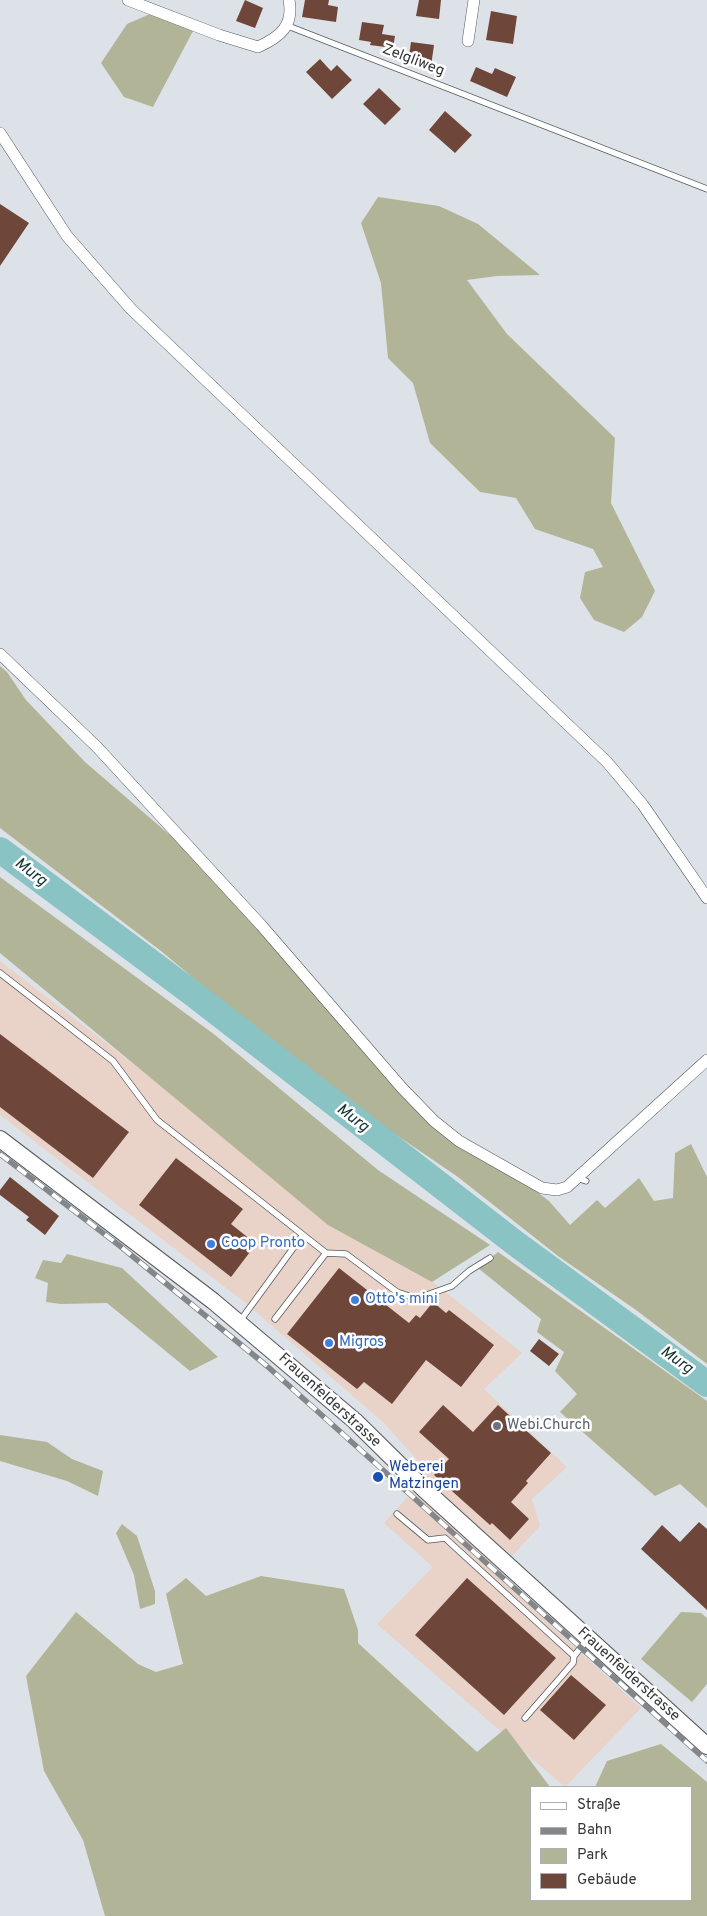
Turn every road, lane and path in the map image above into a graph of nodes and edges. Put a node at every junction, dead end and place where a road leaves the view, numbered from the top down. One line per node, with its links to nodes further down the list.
1 (128, 0): 4 (street)
2 (289, 0): 4 (street)
3 (474, 0): 5 (street)
4 (288, 26): 7 (lane, Zelgliweg)
5 (468, 41)
6 (0, 133): 9 (street)
7 (707, 189)
8 (0, 654): 11 (street)
9 (707, 898)
10 (0, 974): 13 (lane)
11 (707, 1060)
12 (0, 1139): 17 (main road, Frauenfelderstrasse)
13 (302, 1236): 14 (lane); 17 (lane)
14 (326, 1253): 15 (lane); 16 (lane)
15 (490, 1258)
16 (275, 1318)
17 (239, 1322): 19 (main road, Frauenfelderstrasse)
18 (397, 1514): 20 (lane)
19 (589, 1639): 20 (lane); 22 (main road, Frauenfelderstrasse)
20 (574, 1656): 21 (lane)
21 (525, 1718)
22 (707, 1746)

